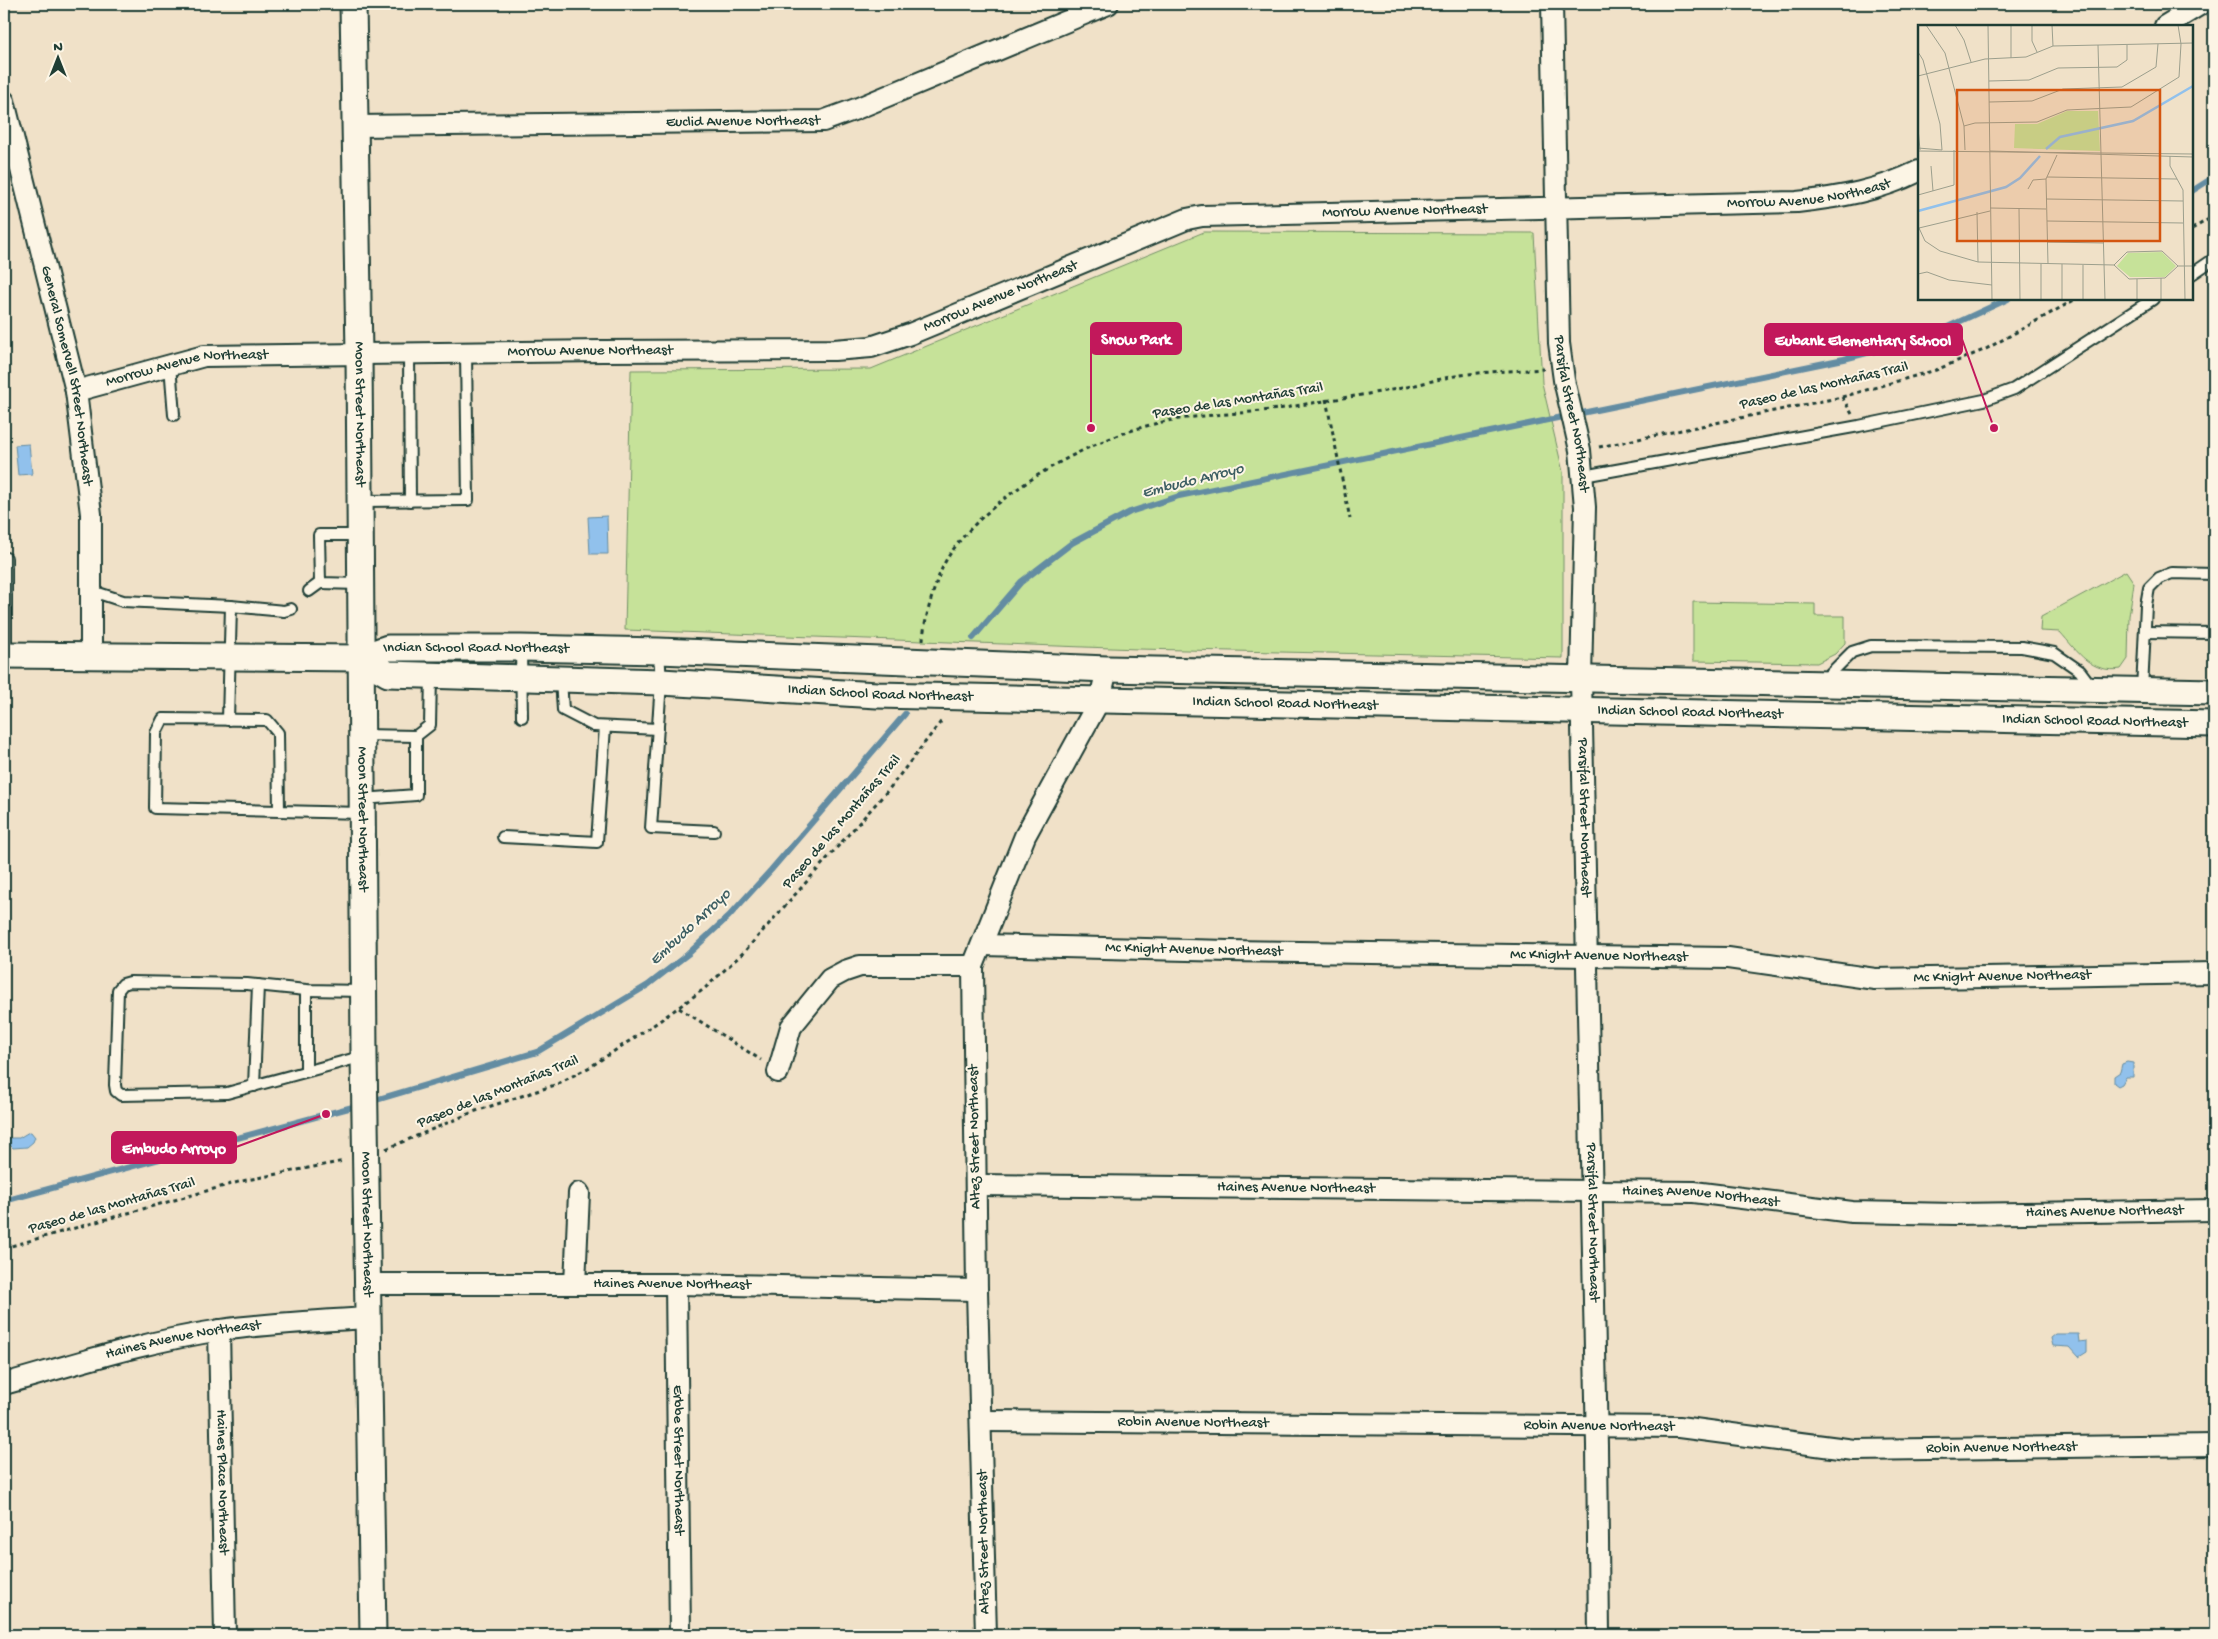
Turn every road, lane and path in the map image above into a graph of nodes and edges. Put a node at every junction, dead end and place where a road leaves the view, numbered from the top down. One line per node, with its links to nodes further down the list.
1 (353, 4): 7 (street, Moon Street Northeast)
2 (1108, 4): 7 (street, Euclid Avenue Northeast)
3 (1552, 4): 9 (street, Parsifal Street Northeast)
4 (2202, 4): 5 (street)
5 (2167, 25)
6 (4, 101): 21 (street, General Somervell Street Northeast)
7 (354, 126): 18 (street, Moon Street Northeast)
8 (1918, 171): 9 (street, Morrow Avenue Northeast)
9 (1558, 208): 16 (street, Morrow Avenue Northeast); 24 (street, Parsifal Street Northeast)
10 (2214, 216): 11 (path)
11 (2193, 228)
12 (2214, 259): 13 (lane)
13 (2193, 273)
14 (2074, 300): 24 (path, Paseo de las Montañas Trail)
15 (2151, 300): 25 (lane)
16 (466, 352): 17 (street, Morrow Avenue Northeast); 27 (lane)
17 (409, 353): 18 (street, Morrow Avenue Northeast); 27 (lane)
18 (359, 354): 19 (street, Morrow Avenue Northeast); 26 (street, Moon Street Northeast)
19 (170, 365): 21 (street, Morrow Avenue Northeast); 23 (lane)
20 (1546, 369): 22 (path, Paseo de las Montañas Trail)
21 (76, 391): 34 (street, General Somervell Street Northeast)
22 (1326, 399): 28 (path); 46 (path, Paseo de las Montañas Trail)
23 (174, 415)
24 (1578, 444): 25 (street, Parsifal Street Northeast)
25 (1583, 476): 49 (street, Parsifal Street Northeast)
26 (360, 501): 27 (lane); 29 (street, Moon Street Northeast)
27 (410, 501)
28 (1350, 519)
29 (360, 535): 32 (lane); 33 (street, Moon Street Northeast)
30 (6, 558): 42 (lane)
31 (2214, 574): 38 (lane)
32 (320, 583): 33 (lane); 35 (lane)
33 (360, 584): 45 (street, Moon Street Northeast)
34 (92, 591): 36 (lane); 43 (street, General Somervell Street Northeast)
35 (309, 591)
36 (231, 606): 37 (lane); 44 (lane)
37 (291, 609)
38 (2145, 632): 39 (lane); 55 (lane)
39 (2214, 633)
40 (521, 648): 41 (street, Indian School Road Northeast); 45 (street, Indian School Road Northeast); 50 (lane)
41 (659, 651): 46 (street, Indian School Road Northeast); 52 (lane)
42 (5, 655): 43 (street, Indian School Road Northeast)
43 (91, 656): 44 (street, Indian School Road Northeast)
44 (230, 657): 45 (street, Indian School Road Northeast); 61 (lane)
45 (360, 658): 48 (street, Indian School Road Northeast); 65 (street, Moon Street Northeast)
46 (917, 661): 47 (street, Indian School Road Northeast)
47 (1107, 669): 49 (street, Indian School Road Northeast); 58 (street, Altez Street Northeast)
48 (431, 676): 50 (street, Indian School Road Northeast); 66 (lane)
49 (1581, 678): 53 (street, Indian School Road Northeast); 59 (street, Parsifal Street Northeast)
50 (522, 679): 51 (street, Indian School Road Northeast); 60 (lane)
51 (561, 680): 52 (street, Indian School Road Northeast); 63 (lane)
52 (661, 682): 57 (street, Indian School Road Northeast); 64 (lane)
53 (1820, 683): 54 (street, Indian School Road Northeast); 54 (lane)
54 (2094, 689): 55 (street, Indian School Road Northeast)
55 (2142, 690): 56 (street, Indian School Road Northeast)
56 (2214, 692)
57 (937, 696): 58 (street, Indian School Road Northeast); 78 (path, Paseo de las Montañas Trail)
58 (1100, 699): 59 (street, Indian School Road Northeast); 71 (street, Altez Street Northeast)
59 (1581, 710): 62 (street, Indian School Road Northeast); 72 (street, Parsifal Street Northeast)
60 (522, 716)
61 (228, 720): 68 (lane); 68 (lane)
62 (2214, 724)
63 (605, 726): 64 (lane); 70 (lane)
64 (658, 730): 69 (lane)
65 (361, 735): 66 (lane); 67 (street, Moon Street Northeast)
66 (416, 736): 67 (lane)
67 (362, 806): 68 (lane); 77 (street, Moon Street Northeast)
68 (279, 810)
69 (714, 831)
70 (503, 837)
71 (983, 945): 72 (street, Mc Knight Avenue Northeast); 73 (street, Altez Street Northeast)
72 (1587, 957): 74 (street, Mc Knight Avenue Northeast); 85 (street, Parsifal Street Northeast)
73 (973, 966): 81 (street); 84 (street, Altez Street Northeast)
74 (2214, 972)
75 (258, 985): 76 (lane); 82 (lane); 82 (lane)
76 (306, 990): 77 (lane); 80 (lane)
77 (364, 990): 79 (street, Moon Street Northeast)
78 (679, 1008): 81 (path); 83 (path, Paseo de las Montañas Trail)
79 (364, 1066): 80 (lane); 83 (street, Moon Street Northeast)
80 (306, 1071): 82 (lane)
81 (778, 1072)
82 (254, 1086)
83 (366, 1148): 88 (path, Paseo de las Montañas Trail); 89 (street, Moon Street Northeast)
84 (976, 1185): 85 (street, Haines Avenue Northeast); 92 (street, Altez Street Northeast)
85 (1591, 1191): 87 (street, Haines Avenue Northeast); 97 (street, Parsifal Street Northeast)
86 (579, 1193): 90 (street)
87 (2214, 1210)
88 (4, 1248)
89 (367, 1284): 90 (street, Haines Avenue Northeast); 93 (street, Moon Street Northeast)
90 (575, 1284): 91 (street, Haines Avenue Northeast)
91 (676, 1284): 92 (street, Haines Avenue Northeast); 101 (street, Erbbe Street Northeast)
92 (977, 1290): 96 (street, Altez Street Northeast)
93 (368, 1318): 94 (street, Haines Avenue Northeast); 100 (street, Moon Street Northeast)
94 (219, 1330): 95 (street, Haines Avenue Northeast); 99 (street, Haines Place Northeast)
95 (4, 1384)
96 (981, 1421): 97 (street, Robin Avenue Northeast); 102 (street, Altez Street Northeast)
97 (1596, 1427): 98 (street, Robin Avenue Northeast); 103 (street, Parsifal Street Northeast)
98 (2214, 1445)
99 (225, 1635)
100 (373, 1635)
101 (680, 1635)
102 (986, 1635)
103 (1599, 1635)

